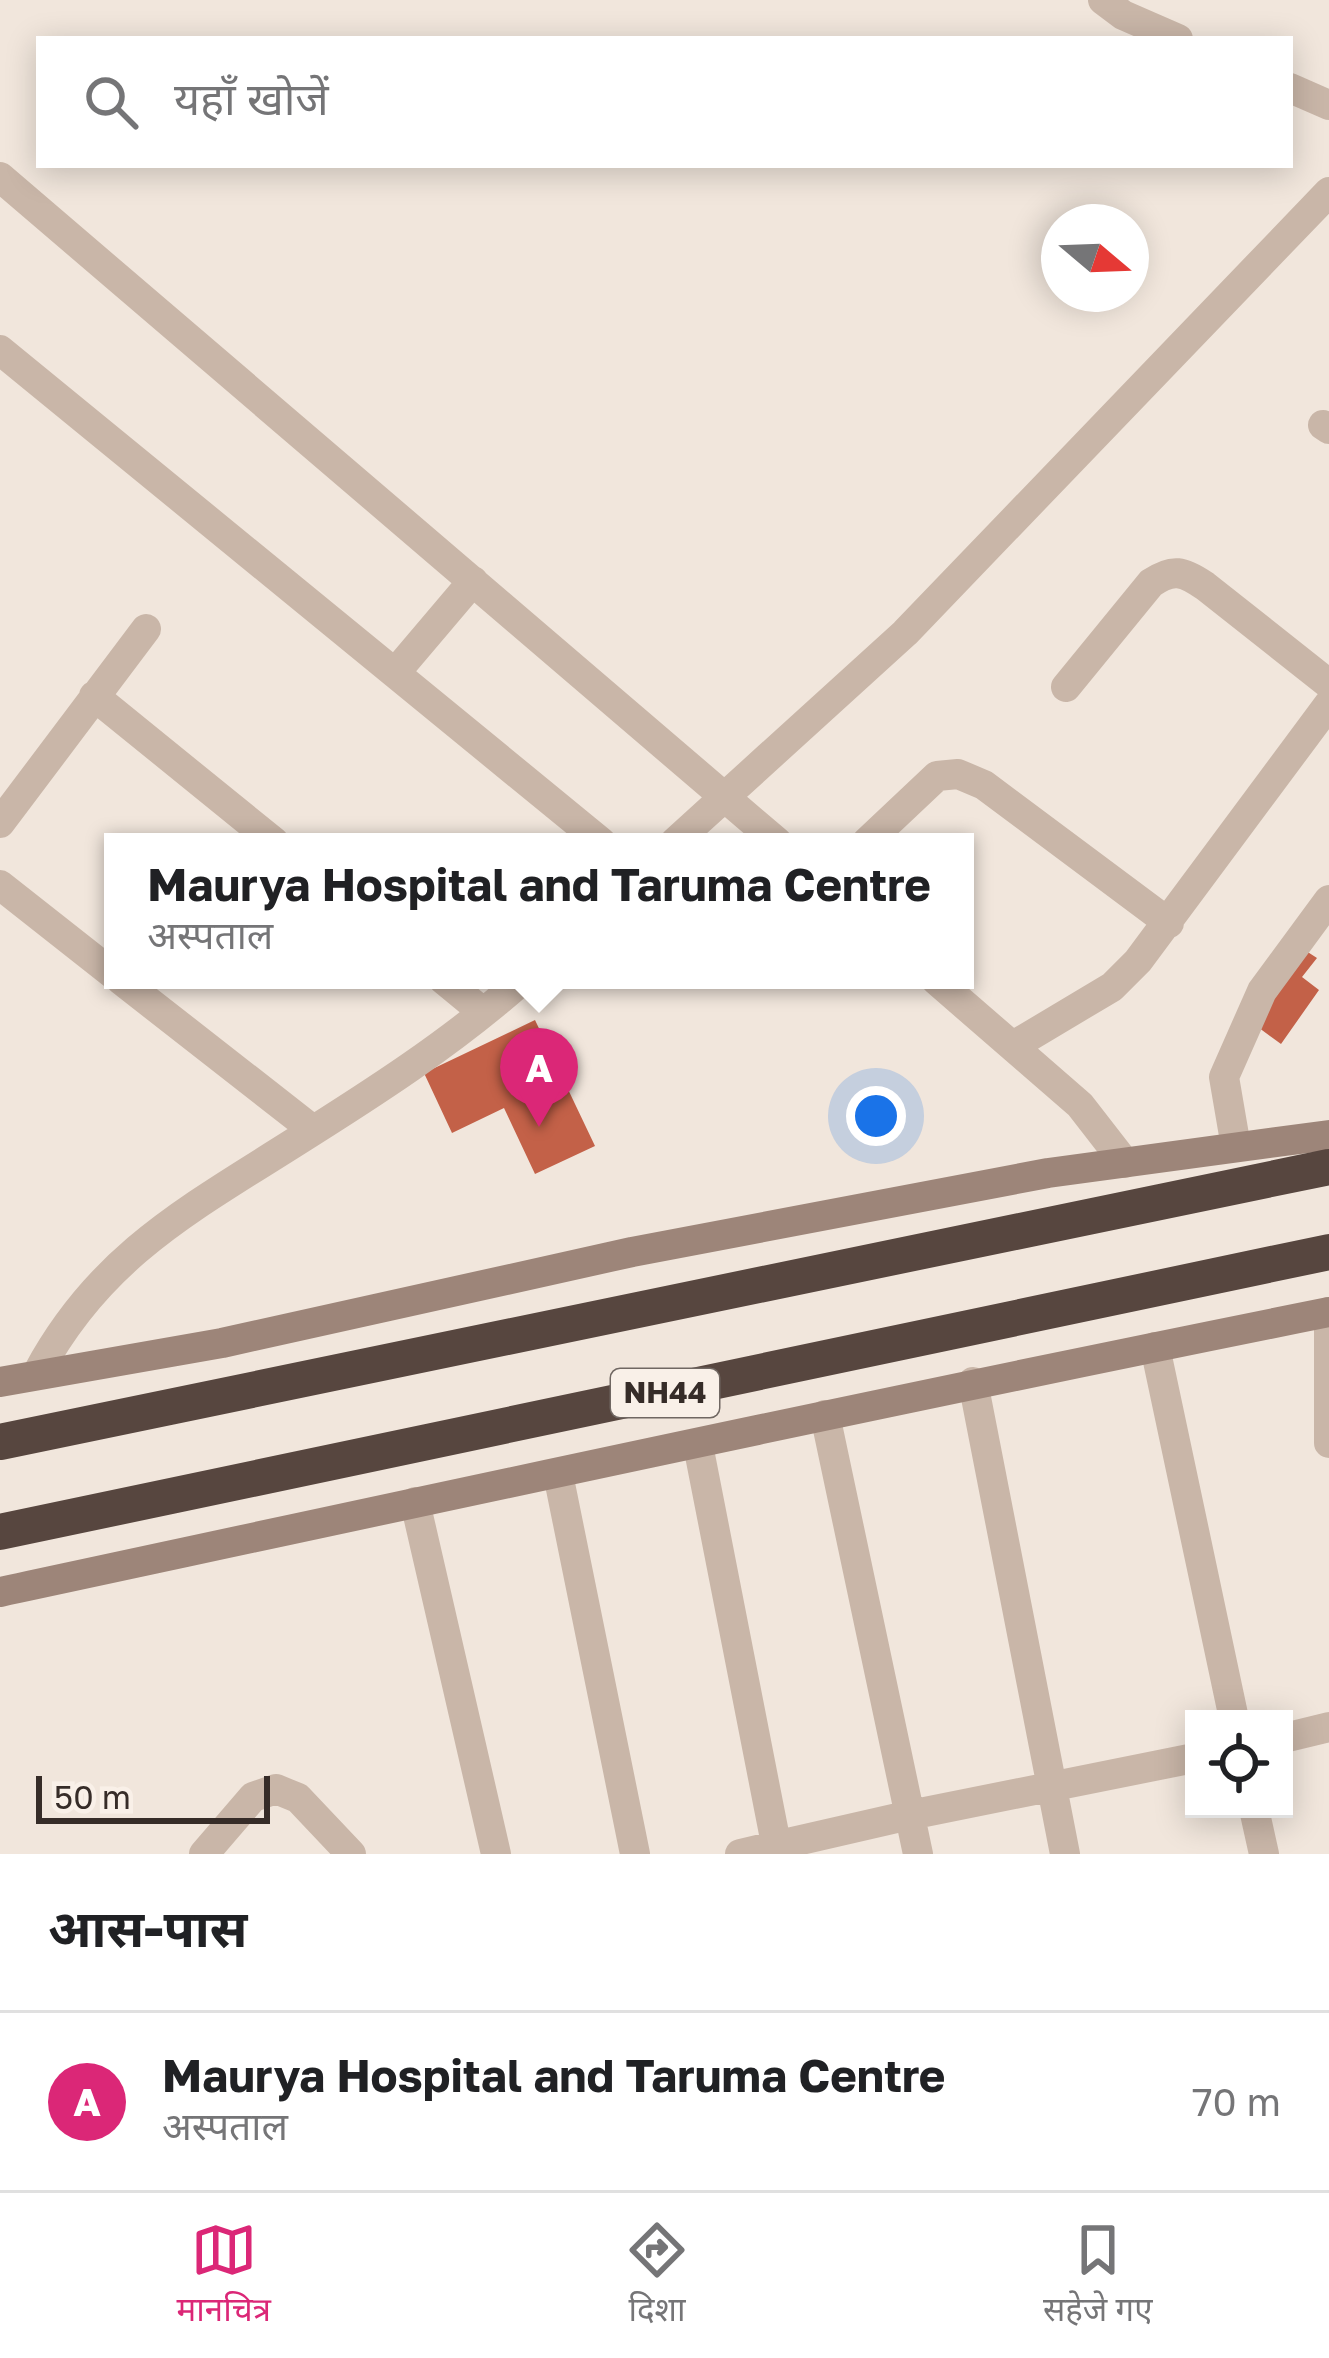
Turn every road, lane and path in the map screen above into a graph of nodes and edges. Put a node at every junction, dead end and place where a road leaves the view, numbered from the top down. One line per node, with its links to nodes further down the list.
1 (1103, 0): 2 (street)
2 (1171, 36)
3 (1293, 89): 4 (street)
4 (1329, 105)
5 (0, 177): 8 (street)
6 (1329, 192): 15 (street)
7 (0, 350): 10 (street)
8 (473, 581): 10 (street); 15 (street)
9 (146, 628): 13 (street)
10 (395, 674): 18 (street)
11 (1329, 684): 12 (street)
12 (1066, 687)
13 (94, 696): 16 (street); 17 (street)
14 (1329, 704): 24 (street)
15 (725, 797): 19 (street); 20 (street)
16 (0, 824)
17 (263, 833)
18 (591, 833)
19 (685, 833)
20 (767, 833)
21 (876, 833): 24 (street)
22 (0, 885): 25 (street)
23 (1329, 901): 34 (street)
24 (1169, 923): 31 (street)
25 (104, 967)
26 (133, 989): 32 (street)
27 (455, 989): 30 (street)
28 (511, 989): 30 (street)
29 (946, 989): 31 (street)
30 (483, 1012): 32 (street)
31 (1013, 1046): 35 (street)
32 (313, 1130): 40 (street)
33 (1329, 1135): 34 (street)
34 (1236, 1148): 35 (street)
35 (1125, 1163): 40 (street)
36 (1329, 1167): 44 (highway)
37 (1329, 1252): 49 (highway, NH44)
38 (1329, 1312): 39 (street); 45 (street)
39 (1155, 1347): 42 (street); 51 (street)
40 (38, 1372): 41 (street)
41 (0, 1382)
42 (973, 1382): 43 (street); 55 (street)
43 (825, 1415): 46 (street); 56 (street)
44 (0, 1442)
45 (1329, 1443)
46 (698, 1445): 47 (street); 58 (street)
47 (558, 1474): 48 (street); 62 (street)
48 (415, 1502): 50 (street); 61 (street)
49 (0, 1532)
50 (0, 1592)
51 (1232, 1710)
52 (1329, 1727): 53 (street)
53 (1293, 1736)
54 (1185, 1759): 55 (street)
55 (1051, 1787): 56 (street); 65 (street)
56 (910, 1815): 58 (street); 64 (street)
57 (1256, 1818): 66 (street)
58 (777, 1850): 63 (street)
59 (204, 1854): 60 (street)
60 (351, 1854)
61 (496, 1854)
62 (635, 1854)
63 (740, 1854)
64 (918, 1854)
65 (1065, 1854)
66 (1264, 1854)

